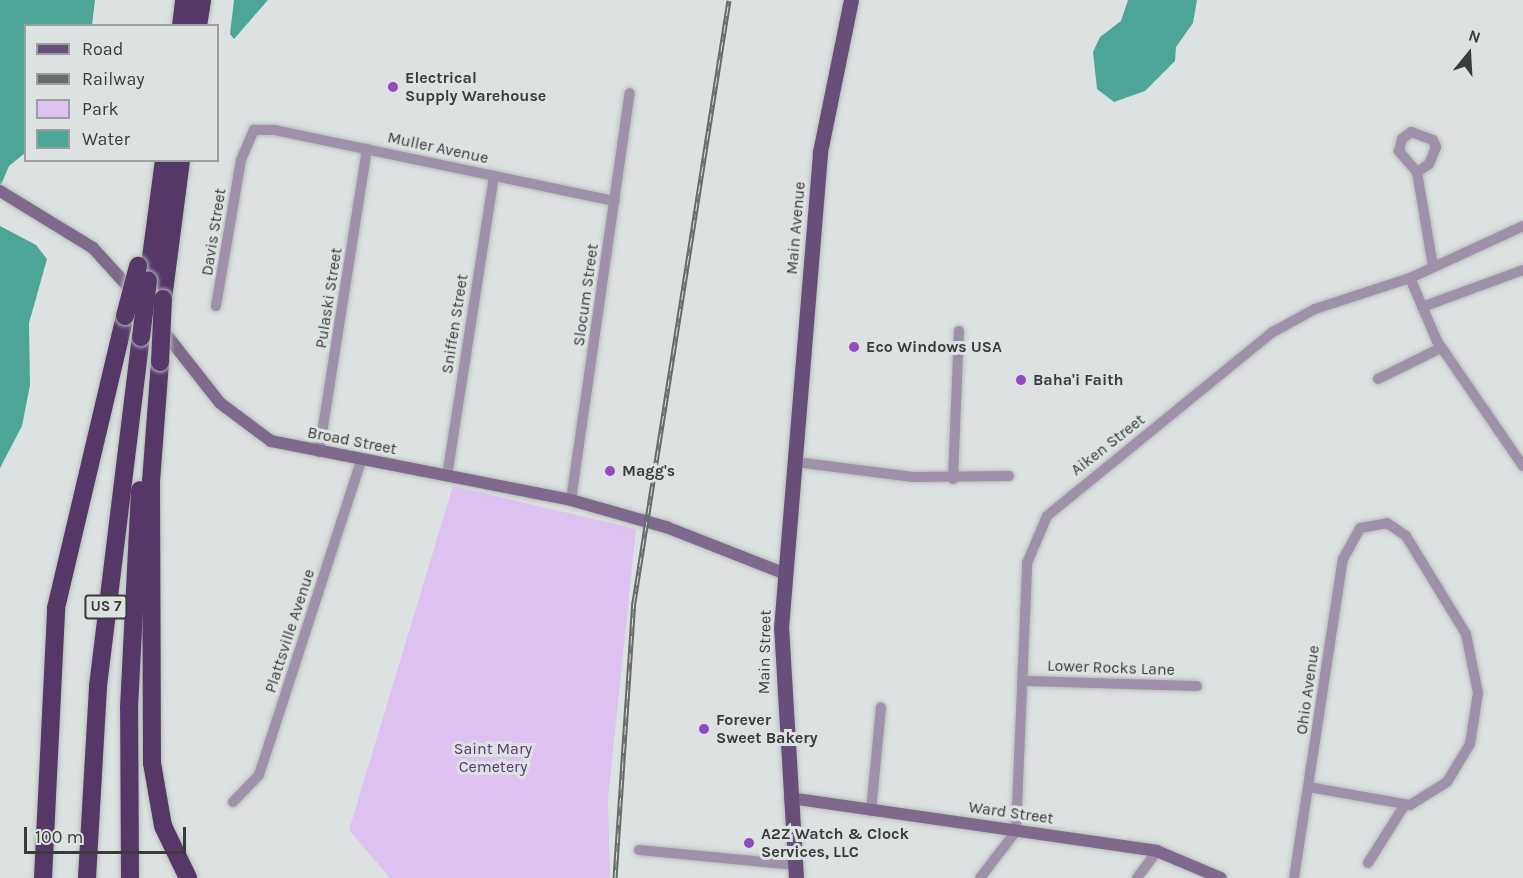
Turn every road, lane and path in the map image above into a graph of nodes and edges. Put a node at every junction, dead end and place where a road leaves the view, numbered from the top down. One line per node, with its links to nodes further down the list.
1 (184, 0): 4 (highway)
2 (201, 0): 5 (highway)
3 (851, 0): 29 (main road, Main Avenue)
4 (181, 24)
5 (198, 24)
6 (630, 93): 15 (street, Slocum Street)
7 (254, 130): 8 (street, Muller Avenue); 21 (street, Davis Street)
8 (367, 149): 13 (street, Muller Avenue); 27 (street, Pulaski Street)
9 (155, 162): 19 (highway)
10 (164, 162): 19 (highway, US 7)
11 (181, 162): 25 (highway, US 7, bridge)
12 (1417, 172): 17 (street)
13 (494, 176): 15 (street, Muller Avenue); 31 (street, Sniffen Street)
14 (0, 191): 27 (street, Broad Street)
15 (615, 201): 34 (street, Slocum Street)
16 (1523, 226): 17 (street, Aiken Street)
17 (1433, 267): 20 (street, Aiken Street)
18 (1523, 270): 22 (street)
19 (143, 273): 49 (highway, bridge); 50 (highway, US 7, bridge)
20 (1410, 278): 22 (street); 36 (street, Aiken Street)
21 (216, 306)
22 (1422, 307): 24 (street)
23 (959, 330): 33 (street)
24 (1441, 348): 26 (street); 30 (street)
25 (158, 359): 51 (highway, US 7); 52 (highway)
26 (1378, 379)
27 (319, 452): 28 (street, Broad Street)
28 (361, 461): 31 (street, Broad Street); 41 (street, Plattsville Avenue)
29 (796, 462): 33 (street); 35 (main road, Main Street)
30 (1523, 466)
31 (447, 476): 34 (street, Broad Street)
32 (1009, 476): 33 (street)
33 (953, 479)
34 (571, 500): 35 (street, Broad Street)
35 (786, 574): 40 (main road, Main Street)
36 (1024, 681): 37 (street, Lower Rocks Lane); 44 (street, Aiken Street)
37 (1197, 686)
38 (881, 707): 43 (street)
39 (1309, 787): 42 (street); 42 (street, Ohio Avenue); 56 (street, Ohio Avenue)
40 (790, 798): 43 (street, Ward Street); 48 (main road, Main Street)
41 (233, 802)
42 (1404, 806): 47 (street)
43 (871, 811): 44 (street, Ward Street)
44 (1016, 831): 46 (street, Ward Street); 53 (street)
45 (639, 850): 48 (street)
46 (1157, 851): 54 (street); 55 (street, Ward Street)
47 (1368, 863)
48 (796, 872)
49 (42, 878)
50 (87, 878)
51 (130, 878)
52 (188, 878)
53 (980, 878)
54 (1137, 878)
55 (1221, 878)
56 (1294, 878)

